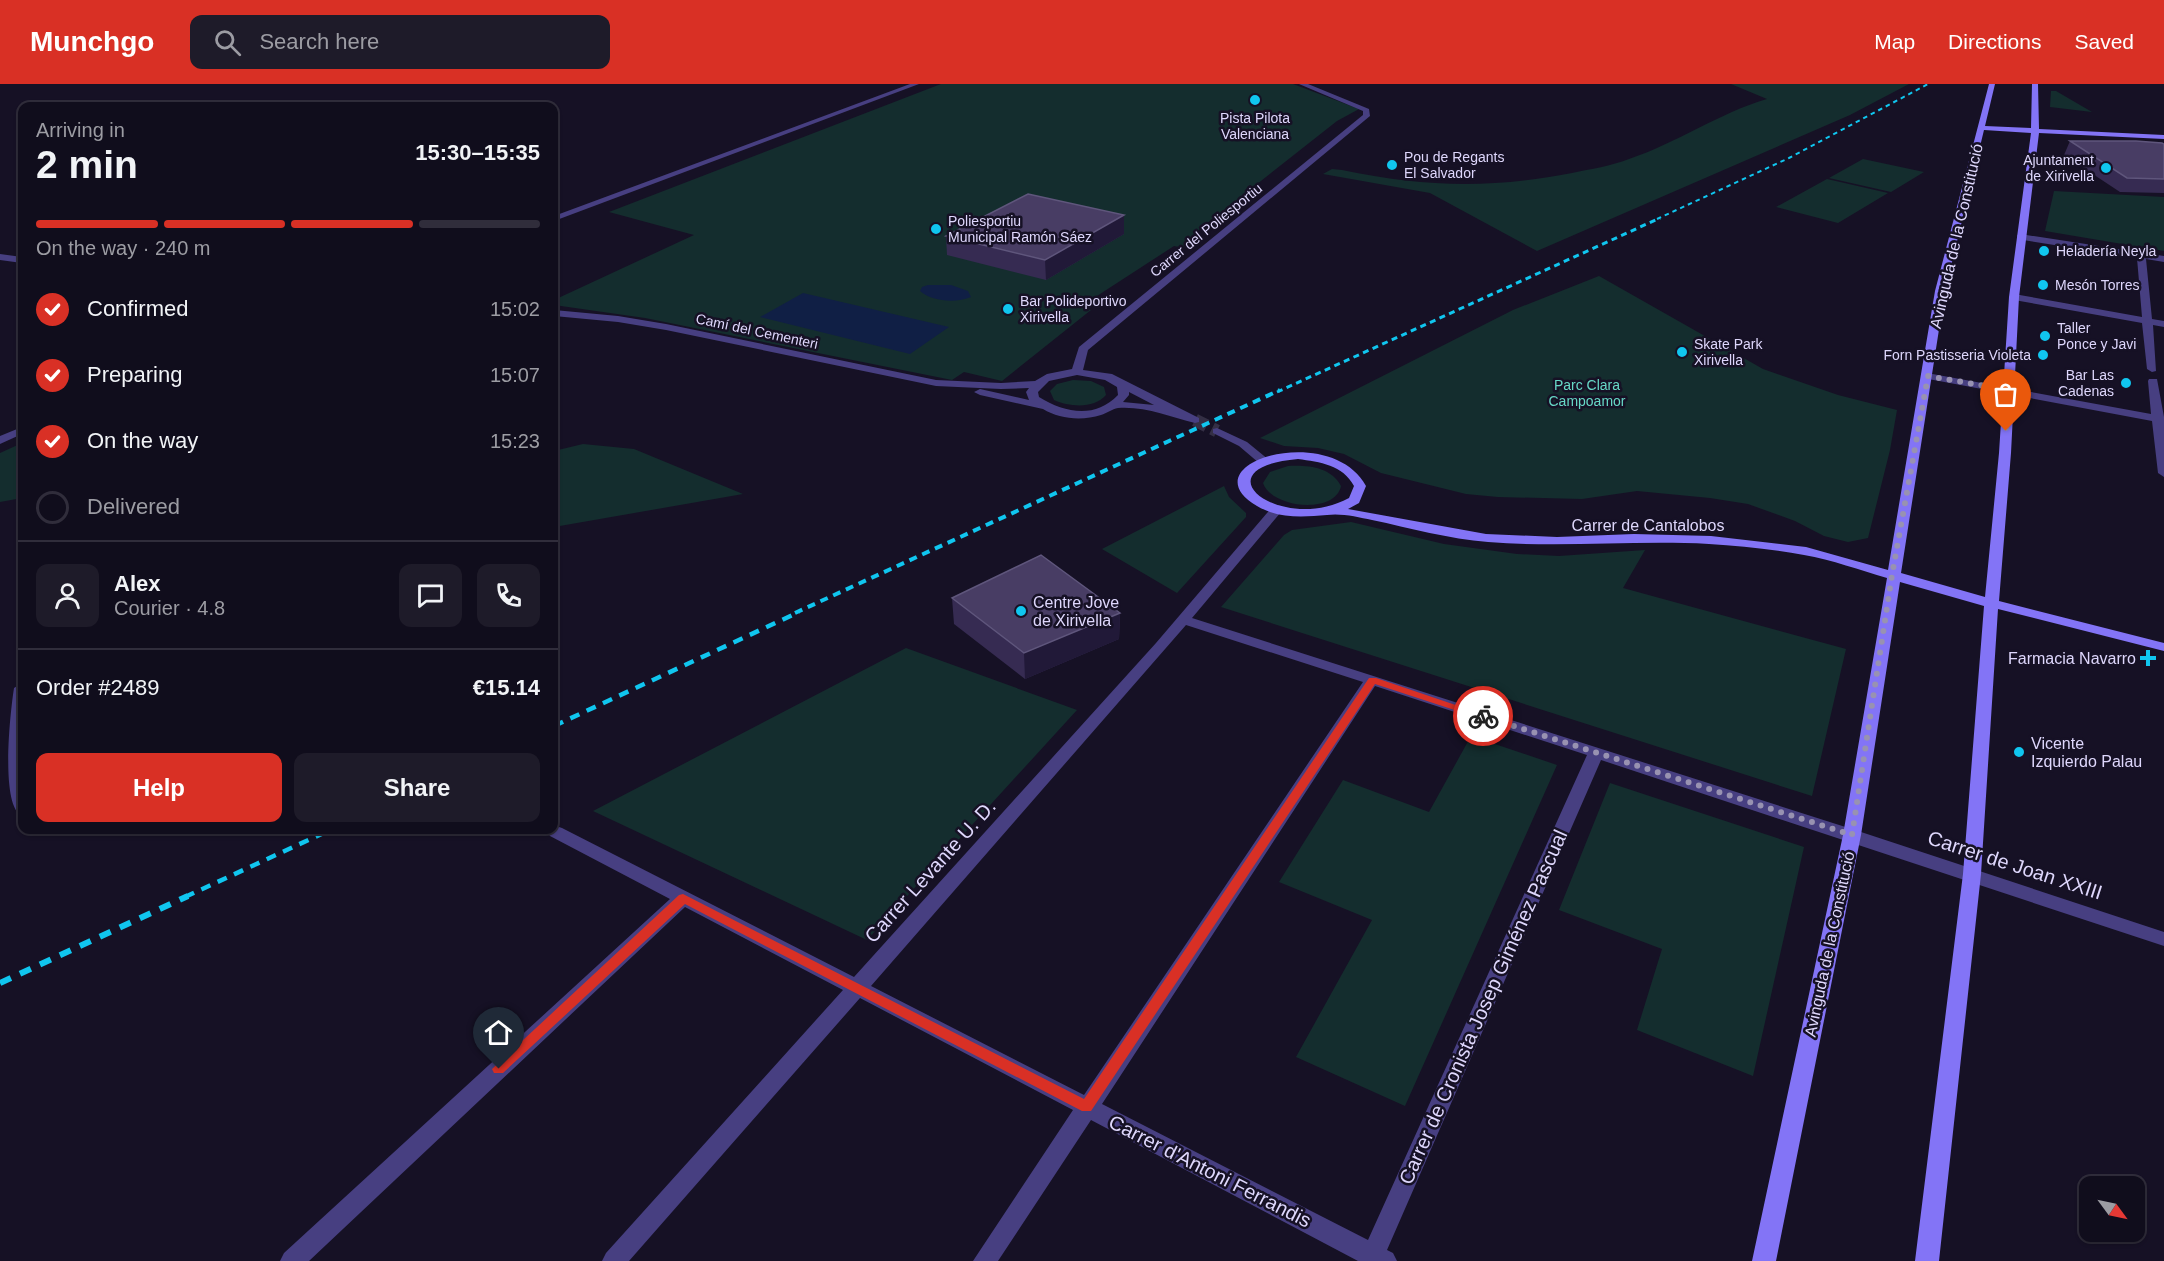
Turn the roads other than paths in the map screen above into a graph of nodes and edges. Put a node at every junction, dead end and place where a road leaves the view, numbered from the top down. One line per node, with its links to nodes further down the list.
1 (916, 84): 9 (street)
2 (1302, 84): 19 (street, Carrer del Poliesportiu)
3 (1992, 84): 5 (street, Avinguda de la Constitució)
4 (2035, 84): 6 (street)
5 (1979, 129): 6 (street, Avinguda de la Constitució); 20 (street, Avinguda de la Constitució)
6 (2035, 130): 7 (street); 7 (street); 10 (street)
7 (2123, 135): 8 (street)
8 (2163, 138)
9 (558, 218)
10 (2020, 237): 11 (street); 15 (street)
11 (2141, 256): 14 (street); 17 (street)
12 (0, 257): 13 (street)
13 (18, 259)
14 (2164, 259)
15 (2014, 297): 17 (street); 24 (street)
16 (558, 313): 22 (street, Camí del Cementeri)
17 (2147, 321): 18 (street); 27 (street)
18 (2164, 324)
19 (1077, 372): 21 (street, Camí del Cementeri); 23 (street, Camí del Cementeri)
20 (1928, 376): 24 (street); 37 (street, Avinguda de la Constitució)
21 (1037, 384): 22 (street, Camí del Cementeri); 26 (street)
22 (954, 385): 26 (street, Camí del Cementeri)
23 (1123, 386): 25 (street); 25 (street, Camí del Cementeri)
24 (2008, 390): 27 (street); 38 (street)
25 (1118, 405): 26 (street, Camí del Cementeri)
26 (1045, 407)
27 (2161, 419): 32 (street)
28 (1217, 431): 31 (street)
29 (18, 432): 30 (street)
30 (0, 440)
31 (1263, 460): 33 (street, Carrer de Cantalobos); 34 (street)
32 (2164, 472)
33 (1359, 492): 35 (street); 36 (street, Carrer de Cantalobos)
34 (1277, 509): 35 (street, Carrer de Cantalobos); 39 (street, Carrer Levante U. D.)
35 (1332, 511): 36 (street, Carrer de Cantalobos)
36 (1406, 523): 37 (street, Carrer de Cantalobos)
37 (1892, 575): 38 (street, Carrer de Cantalobos); 46 (street, Avinguda de la Constitució)
38 (1991, 603): 40 (street, Carrer de Cantalobos); 47 (street)
39 (1185, 620): 41 (street, Carrer de Joan XXIII); 50 (street, Carrer Levante U. D.)
40 (2164, 647)
41 (1372, 680): 43 (street, Carrer de Joan XXIII); 51 (street)
42 (18, 712): 44 (street)
43 (1596, 752): 46 (street, Carrer de Joan XXIII); 52 (street, Carrer de Cronista Josep Giménez Pascual)
44 (18, 805)
45 (558, 833): 48 (street, Carrer d'Antoni Ferrandis)
46 (1852, 835): 47 (street, Carrer de Joan XXIII); 56 (street, Avinguda de la Constitució)
47 (1972, 874): 49 (street, Carrer de Joan XXIII); 57 (street)
48 (683, 898): 50 (street, Carrer d'Antoni Ferrandis); 53 (street)
49 (2164, 939)
50 (856, 988): 51 (street, Carrer d'Antoni Ferrandis); 54 (street, Carrer Levante U. D.)
51 (1087, 1107): 52 (street, Carrer d'Antoni Ferrandis); 55 (street)
52 (1376, 1259)
53 (292, 1261)
54 (614, 1261)
55 (985, 1261)
56 (1764, 1261)
57 (1927, 1261)

